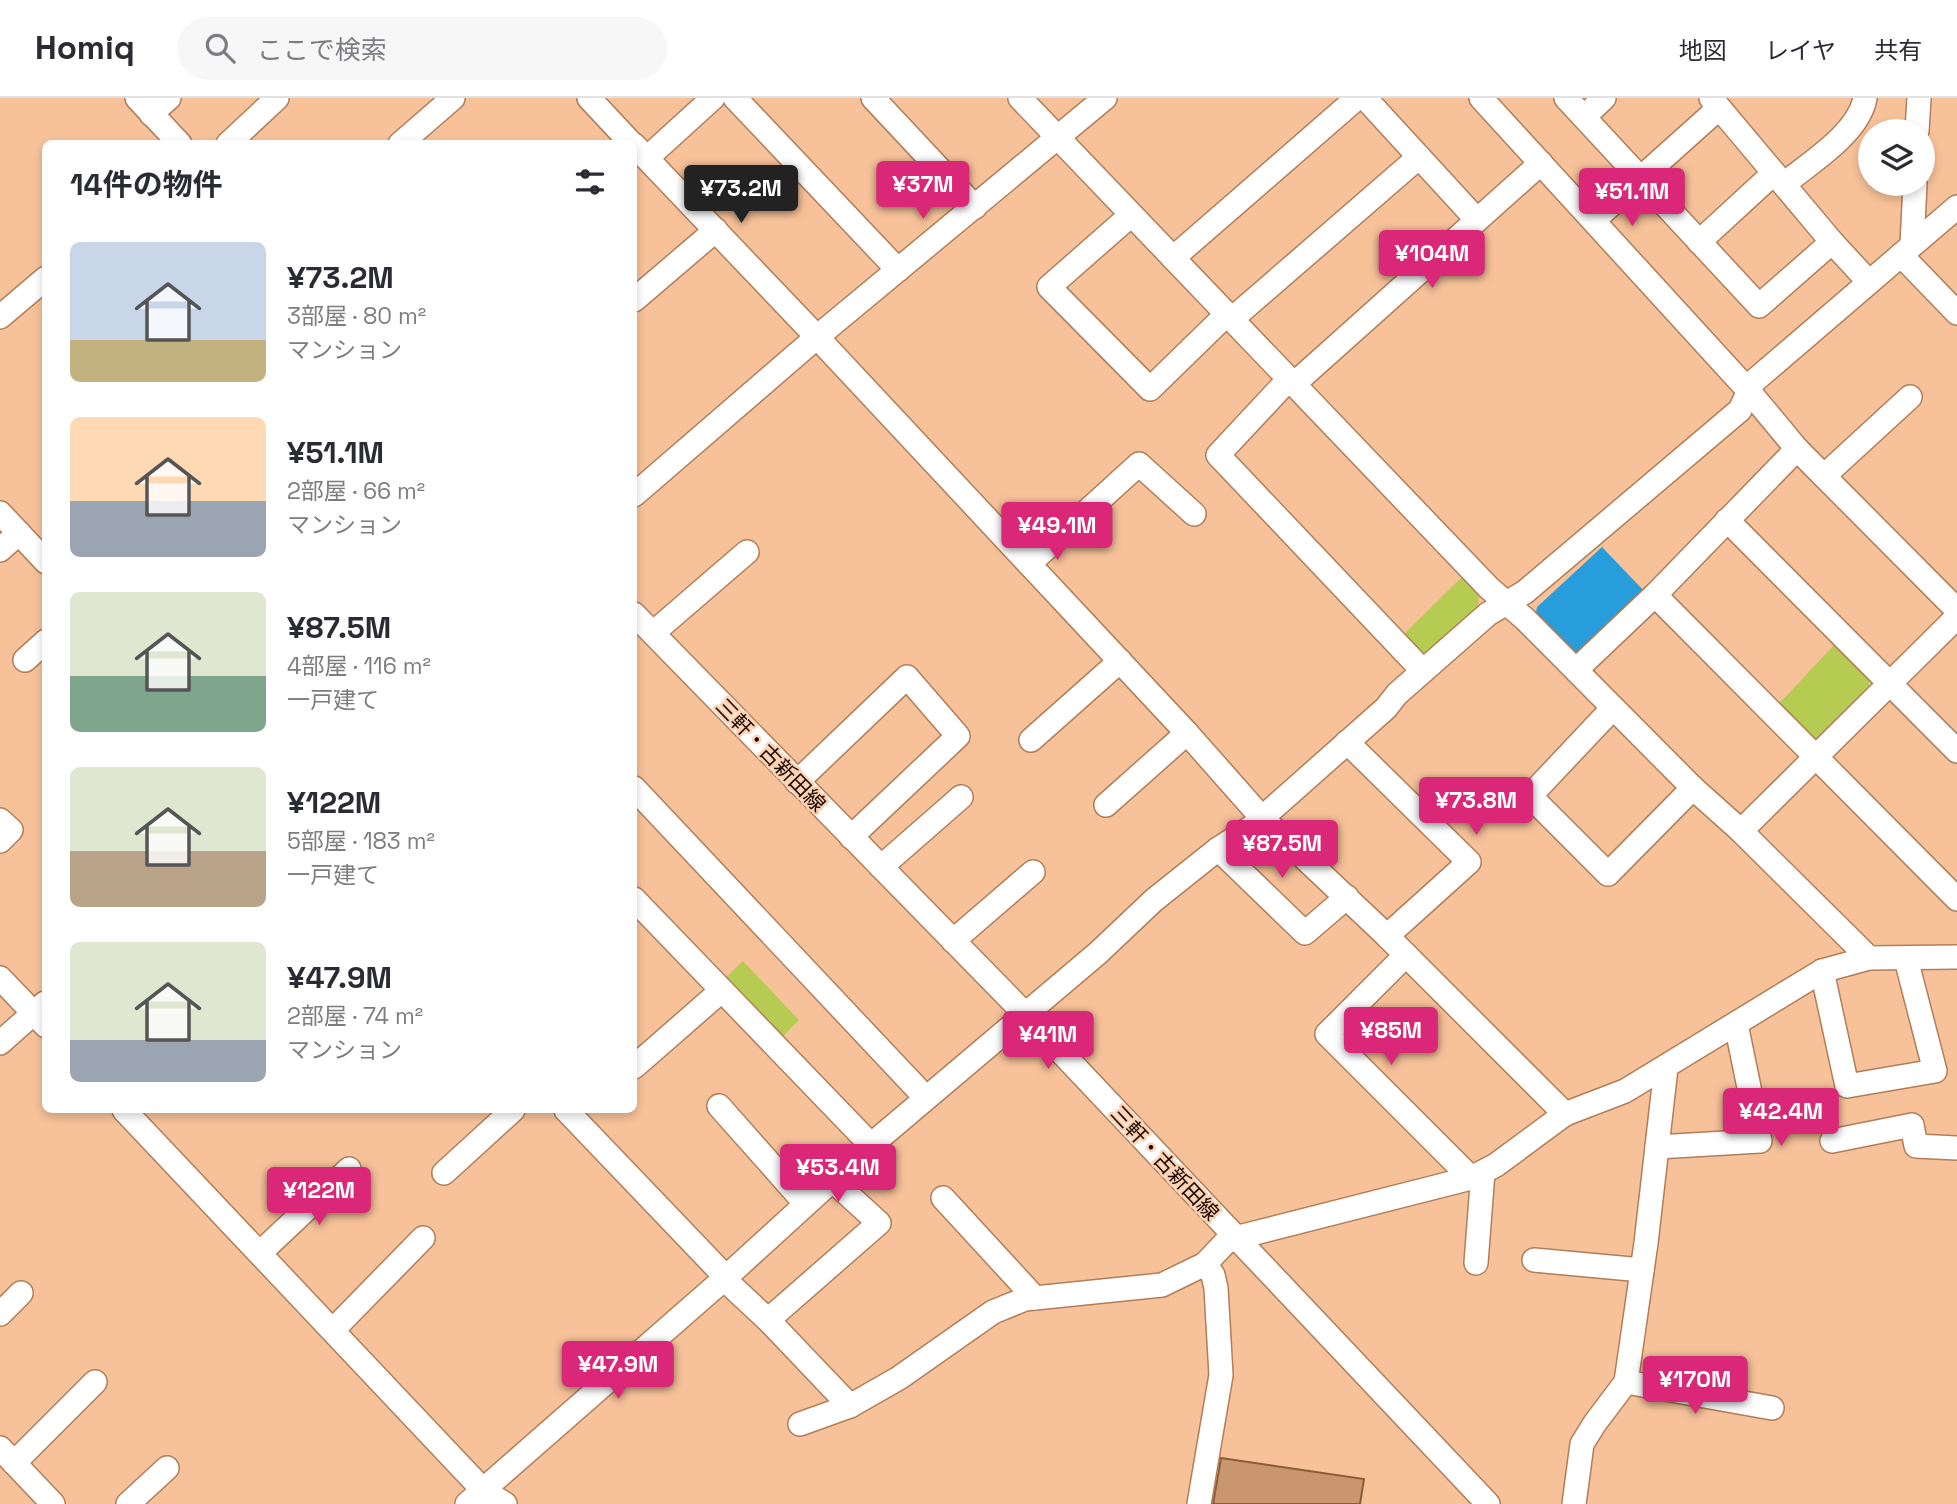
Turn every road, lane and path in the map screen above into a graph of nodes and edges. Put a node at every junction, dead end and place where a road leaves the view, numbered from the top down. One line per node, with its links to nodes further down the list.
1 (169, 98): 18 (street)
2 (277, 98): 23 (street)
3 (453, 98): 24 (street)
4 (589, 98): 25 (street)
5 (713, 98): 26 (street)
6 (735, 98): 42 (street)
7 (873, 98): 32 (street)
8 (1020, 98): 21 (street)
9 (1105, 98): 21 (street)
10 (1357, 98): 41 (street)
11 (1365, 98): 27 (street)
12 (1481, 98): 28 (street)
13 (1566, 98): 19 (street)
14 (1604, 98): 19 (street)
15 (1865, 98): 30 (street)
16 (1919, 98): 20 (street)
17 (1715, 103): 29 (street); 30 (street)
18 (144, 106): 22 (street)
19 (1584, 117): 29 (street)
20 (1918, 119)
21 (1058, 139): 32 (street); 34 (street)
22 (176, 140)
23 (232, 140)
24 (405, 140)
25 (629, 140)
26 (637, 149): 37 (street)
27 (1419, 157): 35 (street); 48 (street)
28 (1541, 163): 35 (street); 36 (street)
29 (1640, 178): 36 (street); 38 (street)
30 (1779, 179): 38 (street); 39 (street)
31 (1913, 196): 40 (street)
32 (975, 207): 42 (street)
33 (1957, 207): 40 (street)
34 (1132, 215): 41 (street); 48 (street)
35 (1477, 220): 50 (street)
36 (1594, 220): 51 (street)
37 (716, 230): 45 (street); 49 (street)
38 (1699, 242): 39 (street)
39 (1832, 242): 44 (street)
40 (1906, 250): 44 (street); 47 (street)
41 (1173, 258): 48 (street)
42 (898, 270): 49 (street)
43 (42, 281): 46 (street)
44 (1869, 282): 51 (street)
45 (637, 297)
46 (4, 305)
47 (1957, 313)
48 (1229, 316): 50 (street)
49 (817, 337): 55 (street); 63 (street)
50 (1292, 381): 65 (street); 74 (street)
51 (1748, 390): 53 (street); 65 (street)
52 (1910, 397): 54 (street)
53 (1797, 449): 54 (street); 58 (street)
54 (1824, 476): 66 (street)
55 (637, 492)
56 (0, 513): 59 (street)
57 (1194, 514): 63 (street)
58 (1727, 520): 64 (street); 75 (street)
59 (19, 533): 60 (street); 62 (street)
60 (0, 550)
61 (747, 552): 69 (street)
62 (42, 558)
63 (1029, 564): 72 (street)
64 (1655, 595): 73 (street); 81 (street)
65 (1507, 603): 73 (street); 74 (street)
66 (1957, 610)
67 (637, 617): 69 (street, 三軒・古新田線)
68 (1957, 617): 75 (street)
69 (653, 633): 82 (street, 三軒・古新田線)
70 (42, 645): 71 (street)
71 (25, 660)
72 (1120, 661): 77 (street); 78 (street)
73 (1577, 669): 76 (street)
74 (1423, 671): 79 (street)
75 (1889, 683): 80 (street); 81 (street)
76 (1613, 708): 83 (street); 83 (street)
77 (1187, 733): 86 (street); 87 (street)
78 (1031, 740)
79 (1347, 742): 87 (street); 98 (street)
80 (1957, 751)
81 (1815, 757): 89 (street); 96 (street)
82 (797, 782): 90 (street, 三軒・古新田線); 90 (street)
83 (1693, 788): 89 (street)
84 (961, 797): 93 (street)
85 (639, 804): 113 (street)
86 (1106, 805)
87 (1262, 818): 92 (street); 95 (street)
88 (0, 820): 91 (street)
89 (1741, 831): 102 (street)
90 (851, 837): 93 (street, 三軒・古新田線)
91 (0, 841)
92 (1218, 849): 95 (street); 108 (street)
93 (881, 867): 99 (street, 三軒・古新田線)
94 (1033, 872): 99 (street)
95 (1347, 897): 98 (street)
96 (1957, 899)
97 (637, 906): 106 (street)
98 (1387, 936): 100 (street)
99 (953, 941): 108 (street, 三軒・古新田線)
100 (1406, 955): 118 (street); 125 (street)
101 (1957, 957): 103 (street)
102 (1870, 958): 103 (street); 104 (street)
103 (1906, 959): 104 (street)
104 (1822, 971): 109 (street)
105 (0, 978): 107 (street)
106 (721, 991): 111 (street); 120 (street)
107 (42, 1014): 110 (street)
108 (1026, 1015): 113 (street); 130 (street, 三軒・古新田線)
109 (1736, 1024): 112 (street); 121 (street)
110 (0, 1043)
111 (637, 1064)
112 (1666, 1068): 118 (street); 121 (street)
113 (926, 1098): 120 (street)
114 (719, 1106): 128 (street)
115 (127, 1113): 131 (street)
116 (510, 1113): 124 (street)
117 (569, 1113): 136 (street)
118 (1565, 1114): 125 (street)
119 (1832, 1140): 122 (street)
120 (871, 1146): 126 (street)
121 (1657, 1147): 135 (street)
122 (1957, 1148)
123 (349, 1169): 131 (street)
124 (444, 1173)
125 (1477, 1175): 130 (street); 133 (street)
126 (832, 1180): 128 (street); 140 (street)
127 (943, 1198): 138 (street)
128 (805, 1203): 136 (street)
129 (423, 1238): 141 (street)
130 (1235, 1238): 134 (street); 154 (street, 三軒・古新田線)
131 (260, 1253): 141 (street)
132 (1534, 1260): 135 (street)
133 (1476, 1263)
134 (1205, 1264): 138 (street); 153 (street)
135 (1642, 1270): 143 (street)
136 (724, 1279): 140 (street); 149 (street)
137 (21, 1293): 139 (street)
138 (1035, 1298): 144 (street)
139 (0, 1314)
140 (768, 1320): 144 (street)
141 (332, 1330): 149 (street)
142 (95, 1382): 147 (street)
143 (1626, 1382): 145 (street); 155 (street)
144 (850, 1406): 146 (street)
145 (1772, 1408)
146 (800, 1424)
147 (7, 1455): 150 (street)
148 (166, 1468): 151 (street)
149 (475, 1497): 152 (street)
150 (53, 1504)
151 (128, 1504)
152 (505, 1504)
153 (1199, 1504)
154 (1488, 1504)
155 (1574, 1504)

